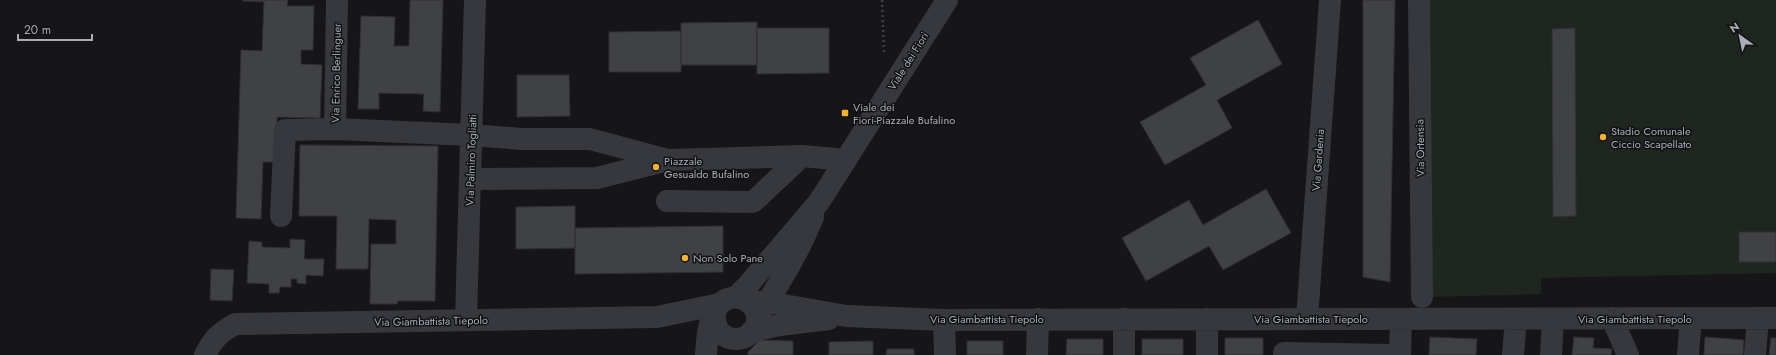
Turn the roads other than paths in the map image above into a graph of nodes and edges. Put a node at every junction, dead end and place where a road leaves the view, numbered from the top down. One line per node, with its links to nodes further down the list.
1 (337, 0): 6 (street, Via Enrico Berlinguer)
2 (475, 0): 7 (street, Via Palmiro Togliatti)
3 (947, 0): 10 (street, Viale dei Fiori)
4 (1330, 0): 26 (street, Via Gardenia)
5 (1419, 0): 16 (street, Via Ortensia)
6 (335, 129): 7 (street, Via Enrico Berlinguer); 14 (street)
7 (471, 135): 9 (street, Via Enrico Berlinguer); 11 (street, Via Palmiro Togliatti)
8 (802, 156): 9 (street); 10 (street); 12 (street)
9 (668, 160): 11 (street)
10 (846, 160): 13 (street, Viale dei Fiori)
11 (470, 179): 30 (street, Via Palmiro Togliatti)
12 (667, 201)
13 (818, 202): 15 (street); 31 (street)
14 (281, 216)
15 (785, 276): 17 (street); 31 (street)
16 (1422, 297)
17 (798, 308): 18 (street, Via Giambattista Tiepolo); 31 (street, Via Giambattista Tiepolo)
18 (846, 316): 31 (street); 32 (street, Via Giambattista Tiepolo)
19 (1612, 318): 20 (street, Via Giambattista Tiepolo); 29 (street, Via Giambattista Tiepolo); 44 (street)
20 (1691, 318): 21 (street, Via Giambattista Tiepolo); 45 (street)
21 (1767, 318): 46 (street)
22 (1038, 319): 23 (street, Via Giambattista Tiepolo); 32 (street, Via Giambattista Tiepolo); 37 (street)
23 (1124, 319): 24 (street, Via Giambattista Tiepolo); 38 (street)
24 (1208, 319): 25 (street, Via Giambattista Tiepolo); 39 (street)
25 (1284, 319): 26 (street, Via Giambattista Tiepolo); 34 (street)
26 (1307, 319): 27 (street, Via Giambattista Tiepolo)
27 (1401, 319): 28 (street, Via Giambattista Tiepolo); 41 (street)
28 (1516, 319): 29 (street, Via Giambattista Tiepolo); 42 (street)
29 (1553, 319): 43 (street)
30 (466, 320): 31 (street, Via Giambattista Tiepolo); 33 (street, Via Giambattista Tiepolo)
31 (737, 320): 35 (street)
32 (944, 320): 36 (street)
33 (208, 349)
34 (1284, 354): 40 (street)
35 (706, 355)
36 (945, 355)
37 (1037, 355)
38 (1124, 355)
39 (1207, 355)
40 (1389, 355)
41 (1400, 355)
42 (1513, 355)
43 (1551, 355)
44 (1628, 355)
45 (1688, 355)
46 (1755, 355)

